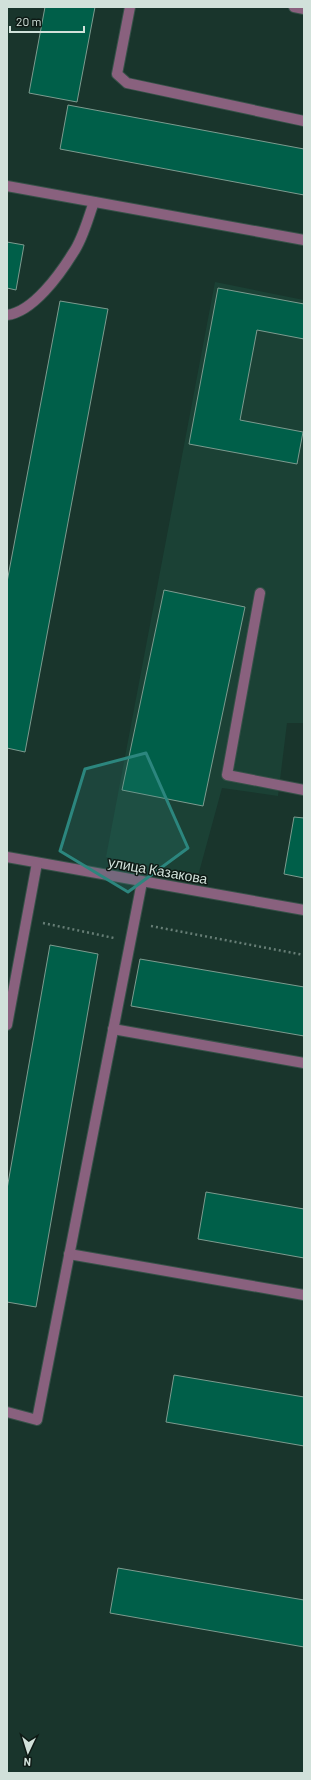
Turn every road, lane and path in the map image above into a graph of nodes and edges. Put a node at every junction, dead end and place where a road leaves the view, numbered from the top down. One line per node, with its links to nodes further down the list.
1 (130, 7): 4 (street)
2 (294, 7): 3 (street)
3 (304, 9)
4 (304, 121)
5 (7, 186): 6 (street)
6 (94, 202): 7 (street); 8 (street)
7 (304, 240)
8 (7, 314)
9 (260, 593): 10 (street)
10 (304, 790)
11 (7, 857): 12 (street, улица Казакова)
12 (37, 863): 13 (street, улица Казакова); 15 (street)
13 (142, 882): 14 (street, улица Казакова); 16 (street)
14 (304, 910)
15 (26, 920): 17 (path); 19 (street)
16 (134, 922): 17 (street); 18 (path)
17 (130, 942): 21 (street)
18 (304, 955)
19 (8, 1011): 20 (street)
20 (7, 1025)
21 (113, 1029): 22 (street); 23 (street)
22 (304, 1063)
23 (69, 1254): 24 (street); 25 (street)
24 (304, 1295)
25 (7, 1412)

